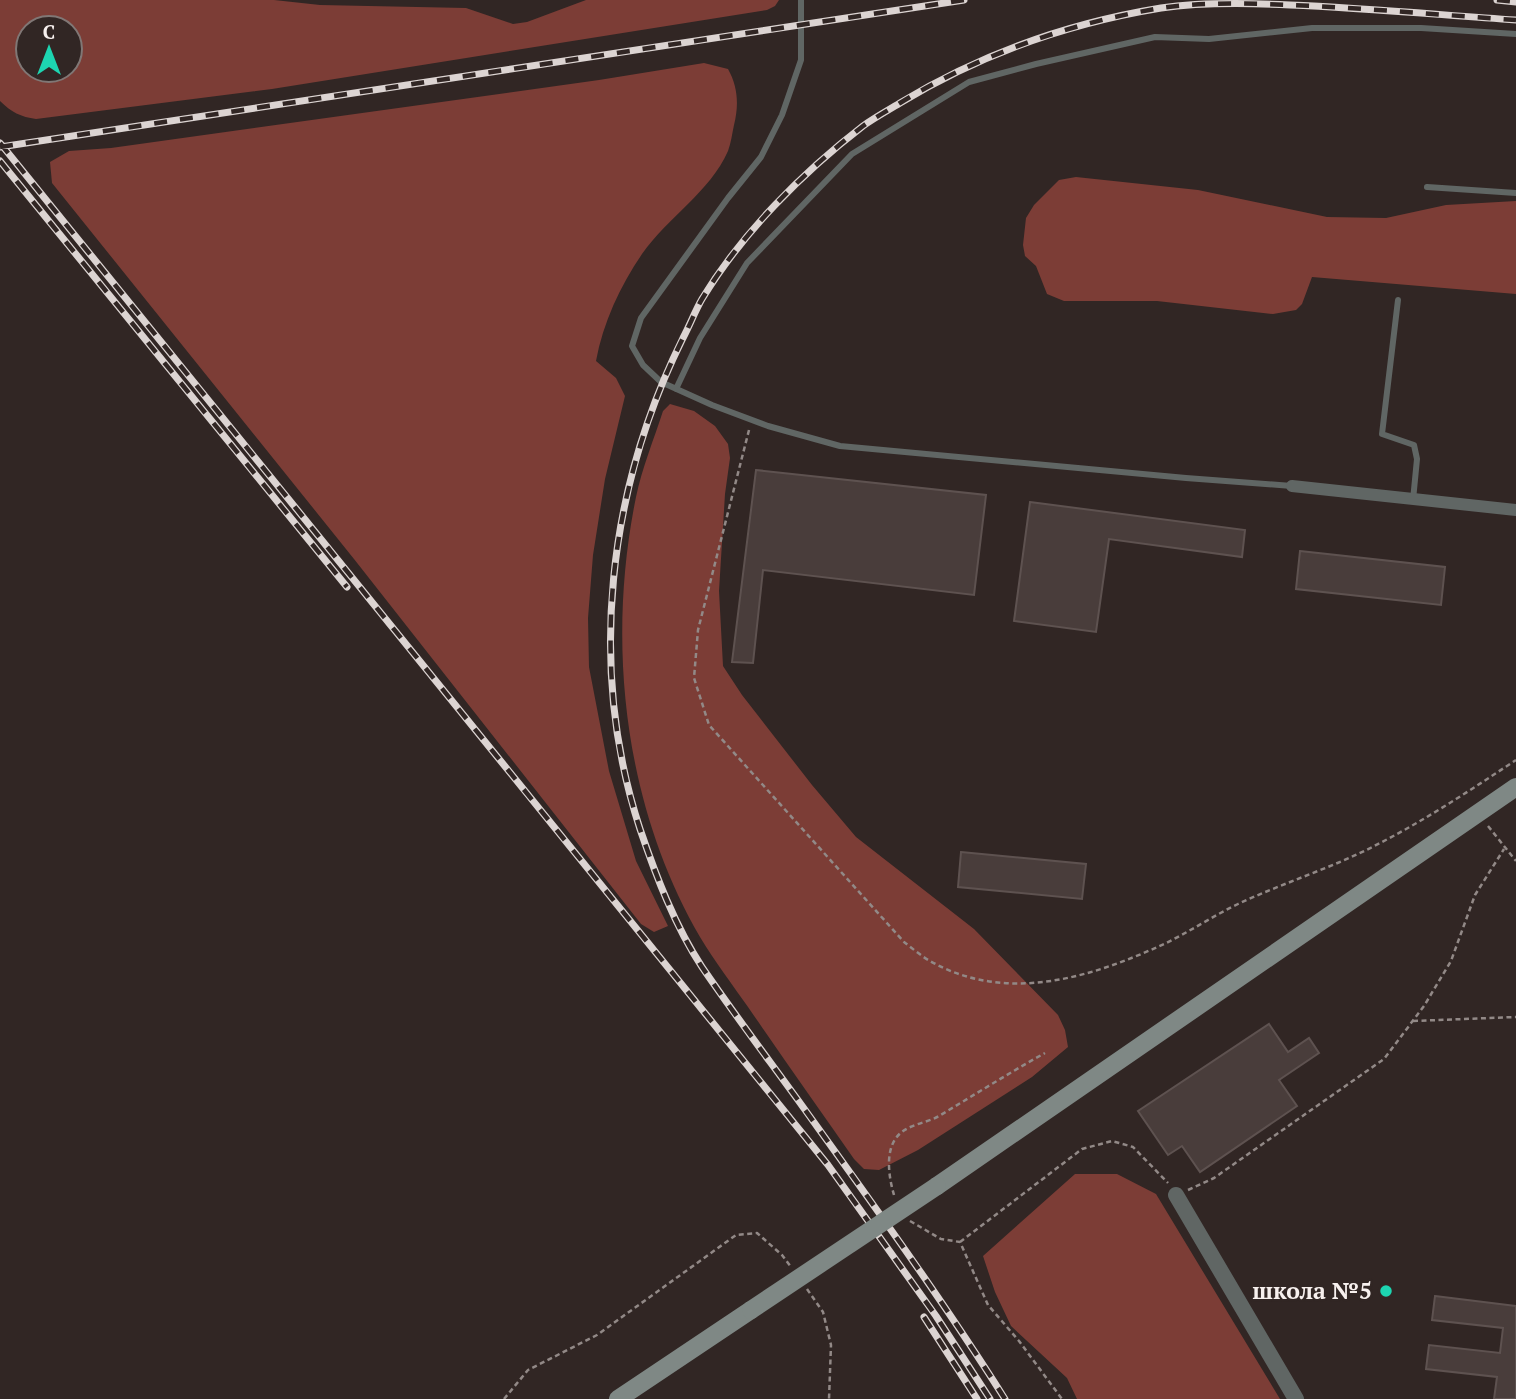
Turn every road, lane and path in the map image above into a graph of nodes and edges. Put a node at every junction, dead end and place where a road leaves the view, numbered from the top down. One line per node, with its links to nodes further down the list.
1 (801, 0): 6 (lane)
2 (1516, 34): 6 (lane)
3 (1427, 187): 4 (lane)
4 (1516, 193)
5 (1398, 300): 9 (lane)
6 (676, 389): 7 (lane)
7 (751, 420): 8 (lane); 11 (path)
8 (1292, 486): 9 (street)
9 (1413, 500): 10 (street)
10 (1516, 510)
11 (1516, 760)
12 (1516, 787): 13 (main road)
13 (1478, 811): 14 (path); 26 (main road, bridge)
14 (1504, 849): 15 (path); 17 (path)
15 (1516, 861)
16 (1516, 1017): 17 (path)
17 (1413, 1020): 19 (path)
18 (1045, 1053): 20 (path)
19 (1176, 1195): 22 (path); 29 (street)
20 (894, 1196)
21 (909, 1220): 22 (path)
22 (960, 1242): 28 (path)
23 (791, 1267): 25 (path)
24 (807, 1289): 27 (path)
25 (504, 1399)
26 (618, 1399)
27 (829, 1399)
28 (1062, 1399)
29 (1296, 1399)

